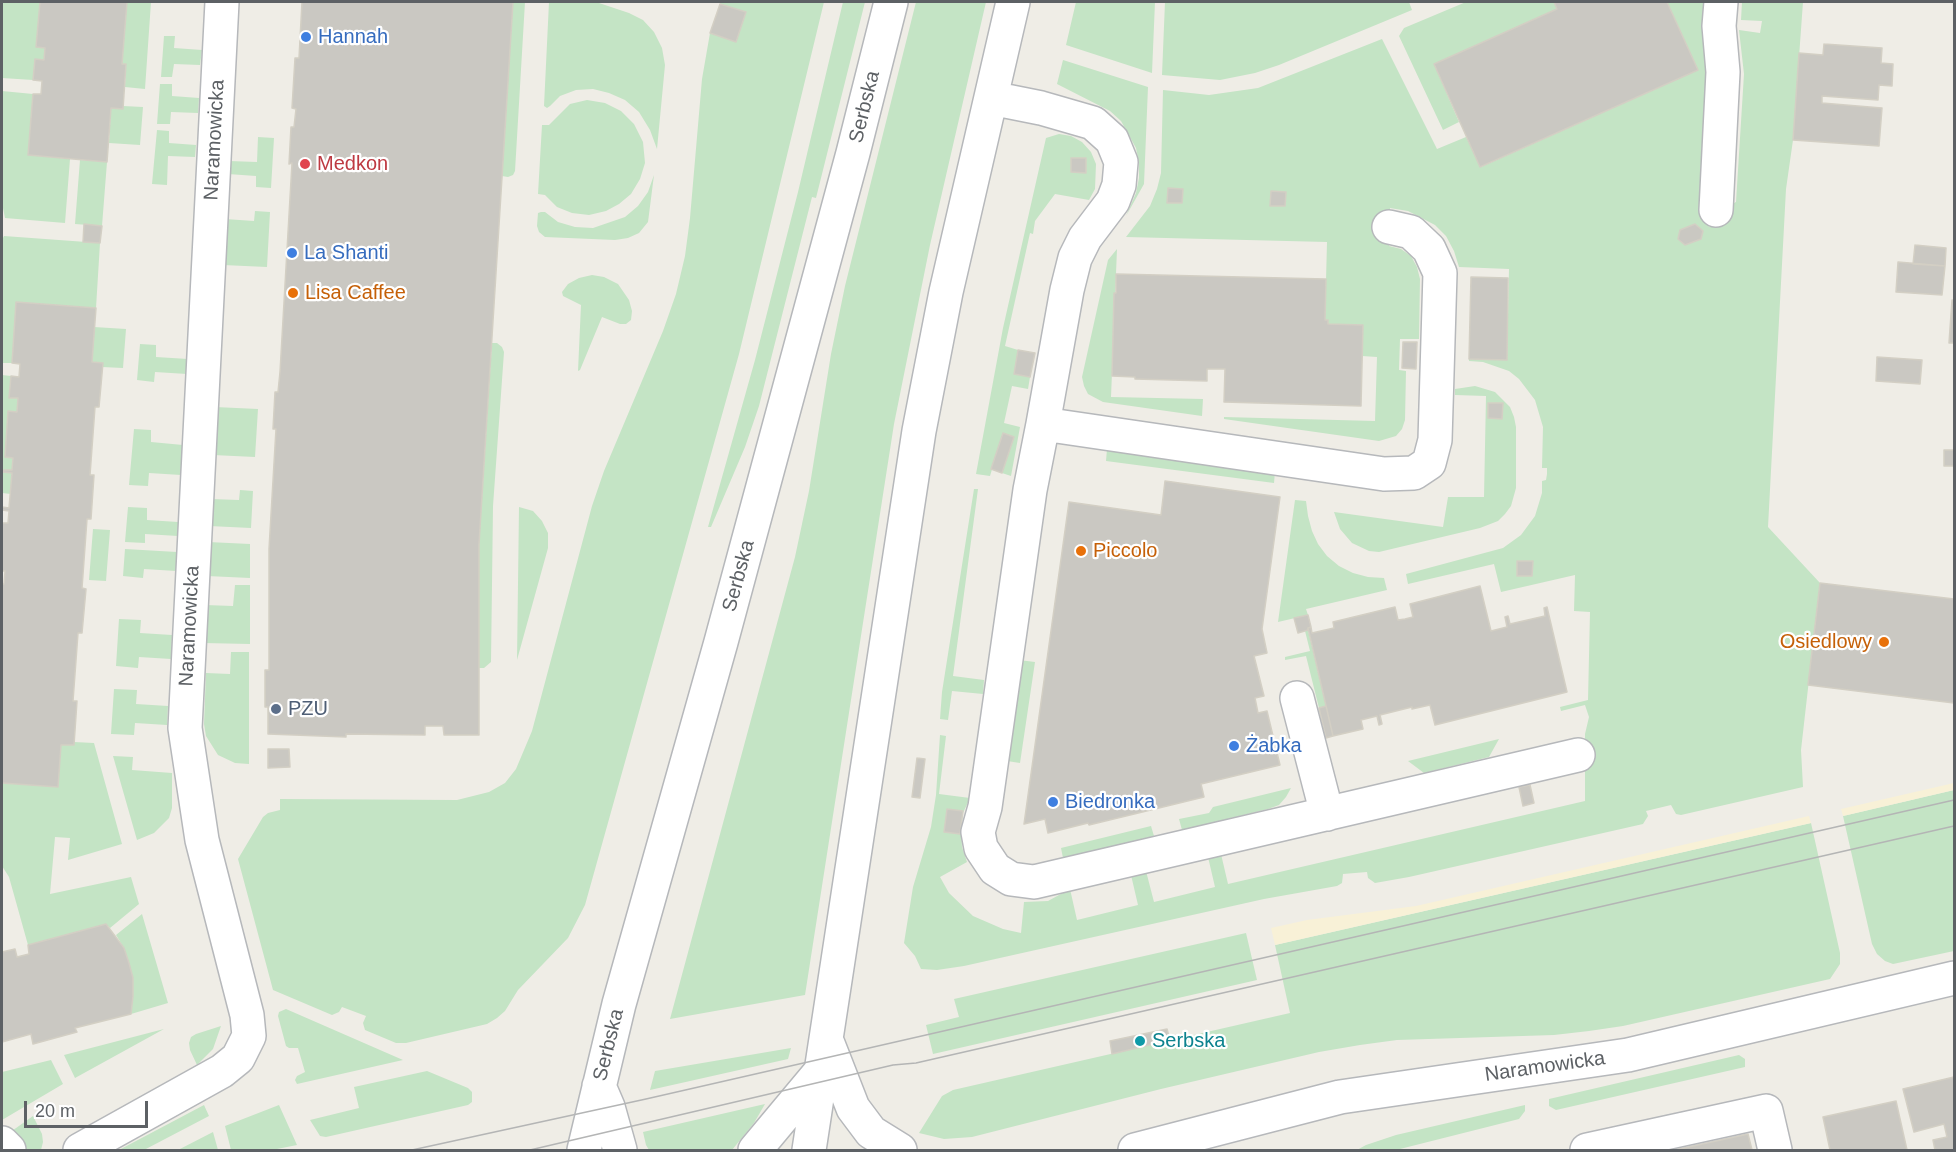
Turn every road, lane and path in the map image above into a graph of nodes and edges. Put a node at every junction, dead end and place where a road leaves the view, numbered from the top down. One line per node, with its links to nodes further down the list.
1 (222, 2): 18 (street, Naramowicka)
2 (891, 2): 15 (street, Serbska)
3 (1013, 2): 5 (street)
4 (1721, 2): 6 (street)
5 (991, 98): 8 (street); 13 (street)
6 (1716, 210)
7 (1389, 227): 8 (street)
8 (1043, 424): 11 (street)
9 (1297, 698): 11 (street)
10 (1578, 755): 11 (street)
11 (1327, 814)
12 (1954, 978): 24 (street, Naramowicka)
13 (826, 1037): 14 (street); 23 (street)
14 (822, 1069): 21 (street); 22 (street)
15 (599, 1086): 19 (street, Serbska); 20 (street)
16 (2, 1143): 17 (street)
17 (9, 1150)
18 (80, 1150)
19 (584, 1150)
20 (620, 1150)
21 (755, 1150)
22 (809, 1150)
23 (900, 1150)
24 (1135, 1150)
25 (1587, 1150): 26 (street)
26 (1775, 1150)

